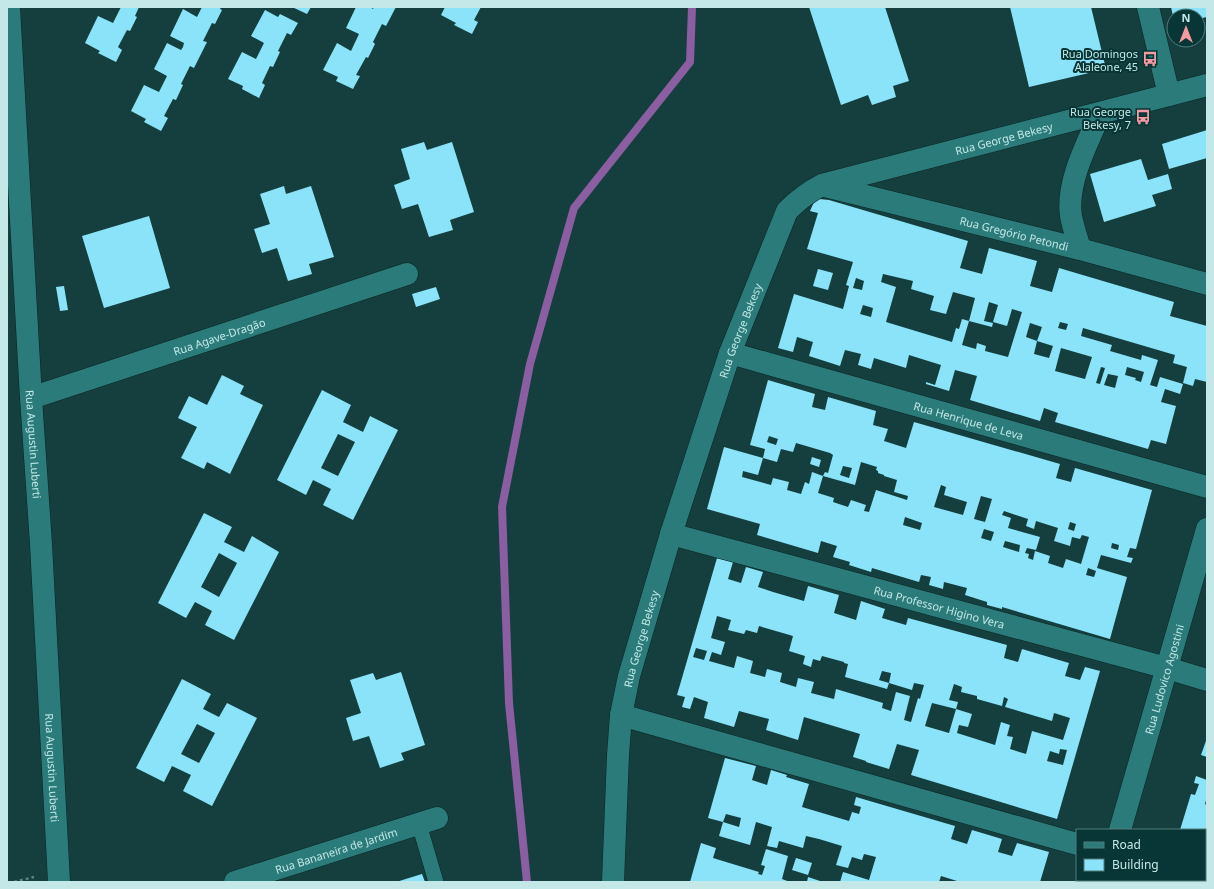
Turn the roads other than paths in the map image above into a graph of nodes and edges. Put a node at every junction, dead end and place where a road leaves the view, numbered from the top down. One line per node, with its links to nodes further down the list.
1 (9, 7): 11 (street, Rua Augustin Luberti)
2 (1148, 7): 4 (street)
3 (1207, 85): 4 (street, Rua George Bekesy)
4 (1169, 95): 5 (street, Rua George Bekesy)
5 (1100, 114): 6 (street, Rua George Bekesy); 7 (street)
6 (822, 185): 7 (street, Rua Gregório Petondi); 10 (street, Rua George Bekesy)
7 (1080, 249): 9 (street, Rua Gregório Petondi)
8 (407, 274): 11 (street, Rua Agave-Dragão)
9 (1207, 284)
10 (730, 353): 12 (street, Rua Henrique de Leva); 14 (street, Rua George Bekesy)
11 (31, 398): 21 (street, Rua Augustin Luberti)
12 (1207, 487)
13 (1207, 529): 15 (street, Rua Ludovico Agostini)
14 (671, 534): 15 (street, Rua Professor Higino Vera); 17 (street, Rua George Bekesy)
15 (1167, 668): 16 (street, Rua Professor Higino Vera); 19 (street, Rua Ludovico Agostini)
16 (1207, 680)
17 (621, 715): 20 (street); 24 (street, Rua George Bekesy)
18 (428, 821): 22 (street, Rua Bananeira de Jardim); 23 (lane)
19 (1120, 829)
20 (1076, 844)
21 (59, 882)
22 (235, 882)
23 (436, 882)
24 (613, 882)

